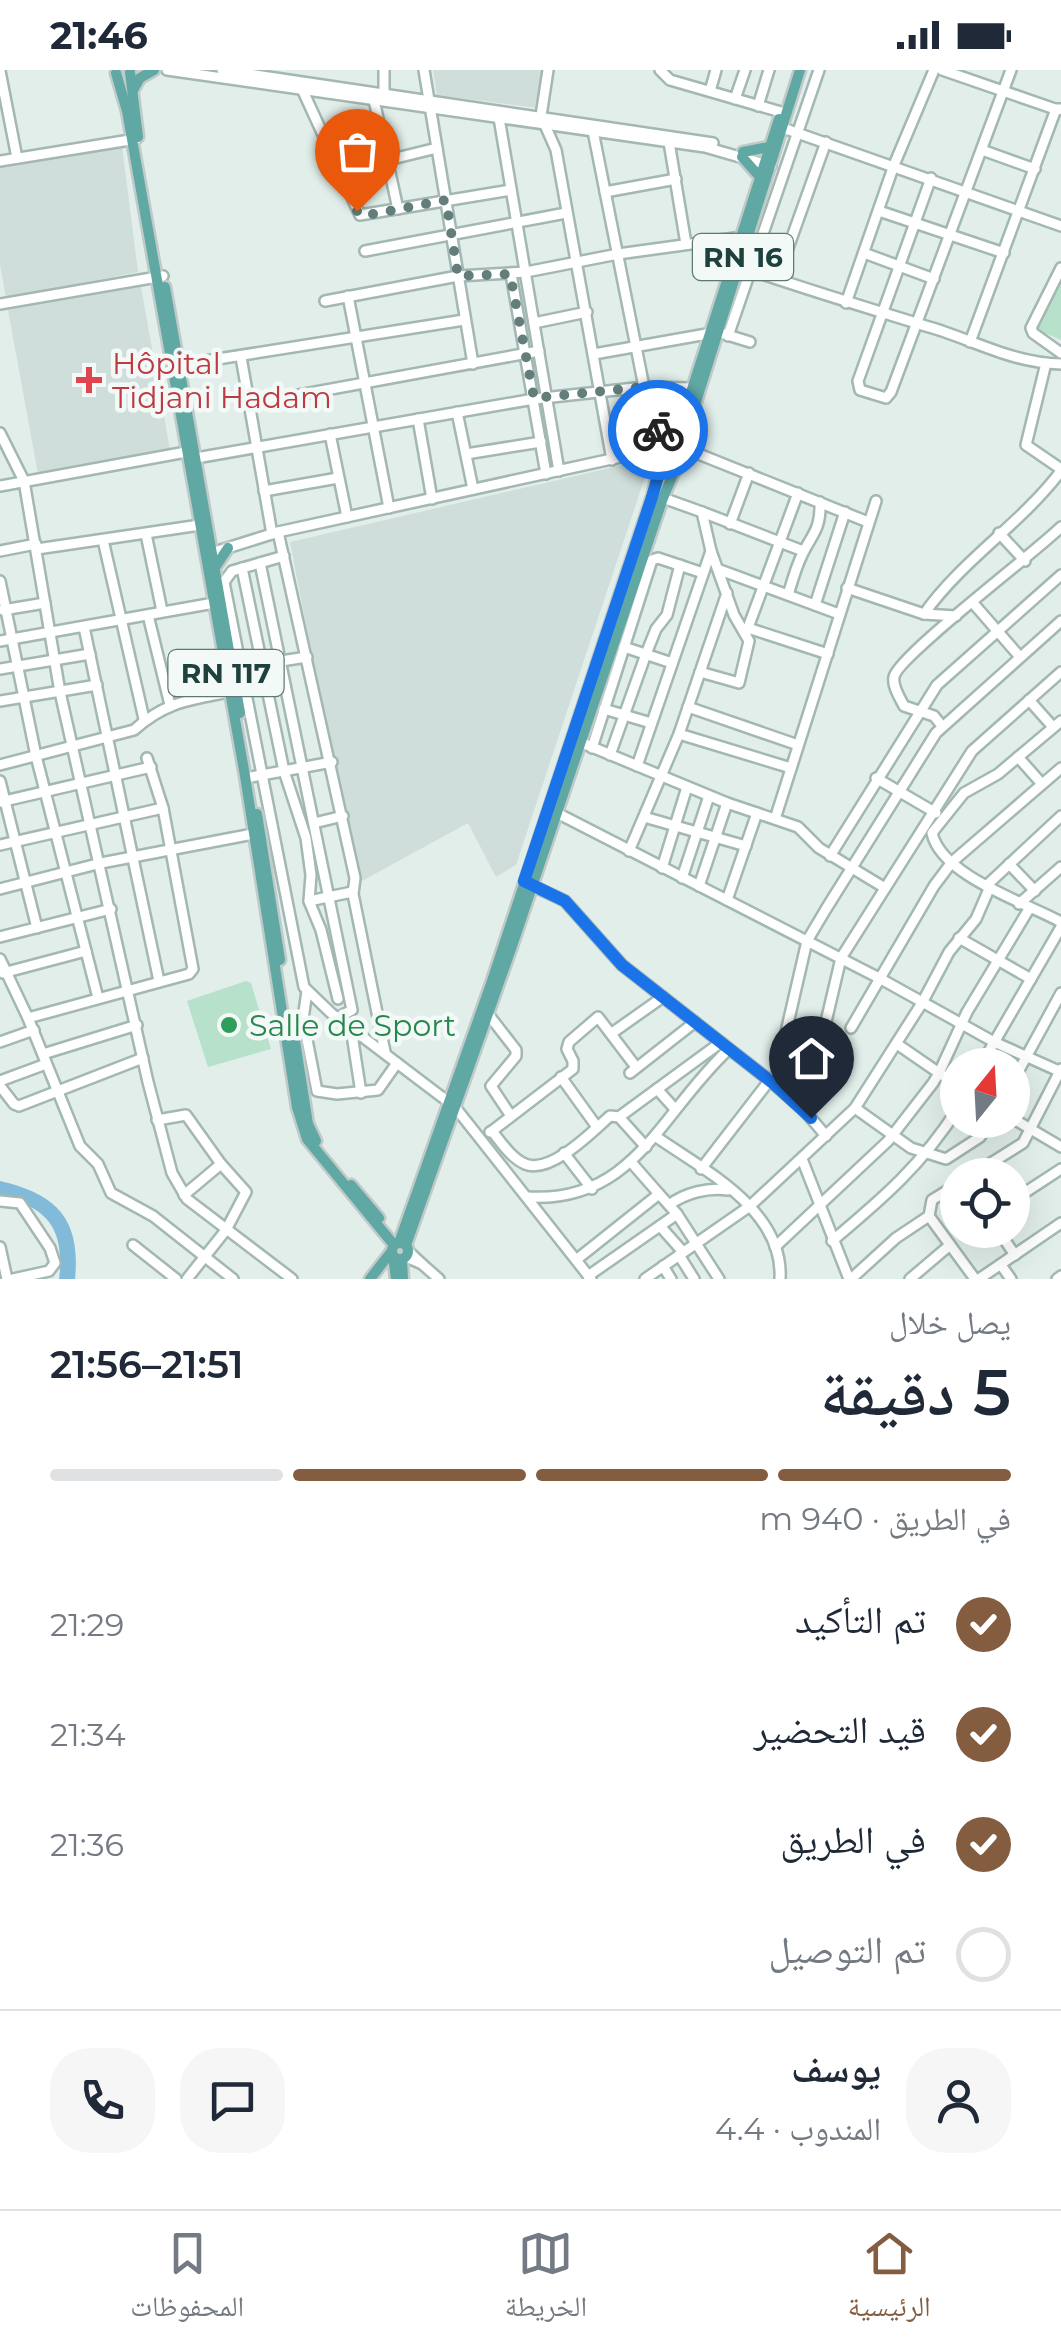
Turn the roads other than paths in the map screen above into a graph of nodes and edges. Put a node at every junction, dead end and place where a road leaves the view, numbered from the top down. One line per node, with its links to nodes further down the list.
1 (154, 70): 22 (main road)
2 (166, 70): 19 (street)
3 (222, 70): 23 (street)
4 (384, 70): 23 (street)
5 (424, 70): 25 (street)
6 (548, 70): 30 (street)
7 (660, 70): 21 (street)
8 (716, 70): 21 (street)
9 (745, 70): 24 (street)
10 (797, 70): 28 (main road, RN 16); 31 (main road, RN 16)
11 (819, 70): 33 (street)
12 (934, 70): 44 (street)
13 (942, 70): 20 (street)
14 (1010, 70): 20 (street)
15 (0, 71): 40 (street)
16 (131, 71): 18 (main road); 22 (main road, RN 117)
17 (766, 71): 26 (street)
18 (115, 72): 34 (main road, RN 117)
19 (302, 89): 23 (street); 46 (street)
20 (1002, 90): 27 (street); 38 (street)
21 (710, 91): 24 (street)
22 (132, 96): 34 (main road, RN 117)
23 (379, 97): 25 (street); 41 (street)
24 (735, 99): 26 (street)
25 (429, 104): 29 (street); 30 (street); 37 (street)
26 (758, 106): 28 (street)
27 (1059, 110): 45 (street)
28 (781, 112): 42 (main road, RN 16)
29 (499, 118): 30 (street); 50 (street)
30 (542, 120): 32 (street); 39 (street); 57 (street)
31 (783, 128): 33 (street); 42 (main road, RN 16)
32 (593, 131): 35 (street); 51 (street)
33 (798, 132): 36 (street); 63 (street)
34 (135, 139): 40 (street); 76 (main road, RN 117)
35 (670, 142): 39 (street); 48 (street)
36 (826, 142): 44 (street); 63 (street)
37 (437, 148): 41 (street); 53 (street)
38 (982, 150): 45 (street); 52 (street)
39 (742, 154): 42 (main road); 42 (street); 47 (main road)
40 (17, 158): 43 (street)
41 (388, 160): 46 (street); 54 (street)
42 (769, 160): 47 (main road, RN 16); 63 (main road, RN 16)
43 (0, 161)
44 (894, 166): 49 (street); 55 (street)
45 (1034, 169): 56 (street)
46 (339, 172): 54 (street)
47 (760, 177): 63 (main road, RN 16)
48 (676, 178): 51 (street); 64 (street)
49 (931, 178): 52 (street); 59 (street)
50 (512, 190): 53 (street); 58 (street)
51 (605, 192): 67 (street)
52 (967, 192): 56 (street); 62 (street)
53 (446, 200): 54 (street); 61 (street)
54 (398, 209)
55 (879, 210): 59 (street); 66 (street)
56 (1019, 210): 60 (street); 68 (street)
57 (566, 213): 58 (street); 69 (street)
58 (517, 222): 61 (street); 73 (street)
59 (914, 222): 62 (street); 70 (street)
60 (1061, 226)
61 (451, 235): 65 (street); 75 (street)
62 (950, 236): 68 (street); 77 (street)
63 (749, 242): 64 (street); 72 (street); 87 (main road, RN 16)
64 (686, 244): 67 (street)
65 (365, 251)
66 (864, 253): 70 (street); 80 (street)
67 (618, 254): 69 (street); 91 (street)
68 (1004, 254): 90 (street)
69 (576, 263): 73 (street); 82 (street)
70 (899, 266): 77 (street); 83 (street)
71 (1061, 268): 93 (street)
72 (750, 270): 80 (street); 87 (street)
73 (526, 272): 74 (street); 85 (street)
74 (510, 274): 75 (street); 94 (street)
75 (458, 276): 78 (street); 84 (street)
76 (159, 277): 81 (street); 100 (main road, RN 117); 118 (main road, RN 117)
77 (934, 279): 86 (street)
78 (348, 296): 79 (street); 88 (street)
79 (325, 300)
80 (846, 302): 83 (street)
81 (0, 304)
82 (587, 312): 85 (street); 95 (street)
83 (882, 314): 86 (street); 86 (street)
84 (464, 320): 88 (street); 97 (street)
85 (534, 323): 92 (street)
86 (917, 324): 90 (street)
87 (719, 334): 89 (street); 91 (street); 103 (main road, RN 16); 116 (main road, RN 16)
88 (356, 339): 96 (street); 101 (street)
89 (750, 342)
90 (970, 342): 98 (street)
91 (636, 345): 95 (street); 102 (street)
92 (539, 352): 94 (street); 106 (street)
93 (1061, 353)
94 (526, 354): 97 (street); 105 (street)
95 (594, 354): 104 (street)
96 (241, 356): 100 (street); 107 (street)
97 (473, 364): 101 (street)
98 (1046, 364): 99 (street); 120 (street)
99 (1061, 364)
100 (180, 365): 118 (main road, RN 117)
101 (364, 383): 107 (street); 110 (street)
102 (644, 387): 103 (street); 104 (street); 114 (street)
103 (692, 388): 114 (main road, RN 16)
104 (601, 393): 106 (street); 119 (street)
105 (534, 398): 106 (street); 108 (street); 113 (street)
106 (548, 398): 121 (street)
107 (249, 404): 115 (street)
108 (457, 412): 109 (street); 117 (street)
109 (418, 419): 110 (street); 131 (street)
110 (373, 427): 112 (street); 134 (street)
111 (0, 433): 125 (street)
112 (330, 434): 115 (street); 124 (street)
113 (541, 442): 117 (street); 123 (street)
114 (664, 444): 116 (main road); 116 (main road); 119 (street); 218 (main road, RN 16)
115 (255, 448): 118 (street); 128 (street)
116 (688, 450): 122 (street); 130 (main road, RN 16)
117 (466, 454): 127 (street)
118 (191, 455): 125 (street); 145 (main road, RN 117)
119 (612, 460): 121 (street)
120 (1061, 470): 142 (street)
121 (559, 471): 123 (street)
122 (749, 473): 129 (street); 139 (street)
123 (546, 474): 127 (street)
124 (338, 478): 128 (street); 137 (street)
125 (24, 482): 126 (street); 148 (street)
126 (0, 486)
127 (474, 490): 131 (street)
128 (264, 491): 141 (street)
129 (798, 493): 133 (street); 146 (street)
130 (663, 498): 135 (street); 167 (main road, RN 16)
131 (432, 499): 134 (street)
132 (876, 501): 138 (street)
133 (820, 502): 136 (street); 149 (street)
134 (389, 508): 137 (street)
135 (702, 512): 139 (street); 151 (street)
136 (845, 512): 138 (street); 171 (street)
137 (347, 518): 141 (street)
138 (868, 522): 164 (street)
139 (730, 524): 146 (street)
140 (1061, 528): 153 (street)
141 (275, 533): 147 (street); 152 (street)
142 (999, 533): 153 (street); 175 (street)
143 (146, 534): 144 (street); 145 (street); 173 (street)
144 (103, 540): 148 (street); 179 (street)
145 (207, 542): 147 (main road); 147 (street); 156 (main road, RN 117); 170 (main road, RN 117)
146 (779, 542): 149 (street); 163 (street)
147 (227, 546): 156 (main road)
148 (37, 547): 150 (street); 168 (street)
149 (803, 550): 166 (street)
150 (0, 551)
151 (711, 551): 158 (street); 159 (street)
152 (284, 556): 154 (street); 192 (street)
153 (1025, 561): 169 (street)
154 (260, 563): 157 (street); 195 (street)
155 (680, 565): 159 (street); 167 (street); 177 (street)
156 (215, 567): 162 (main road, RN 117)
157 (242, 568): 162 (street); 230 (street)
158 (720, 570): 163 (street); 165 (street)
159 (703, 573): 181 (street)
160 (1061, 575): 184 (street)
161 (0, 581): 172 (street)
162 (221, 582): 232 (main road, RN 117)
163 (764, 585): 166 (street); 183 (street)
164 (847, 588): 174 (street); 175 (street)
165 (726, 593): 183 (street); 199 (street)
166 (788, 594): 171 (street)
167 (633, 602): 188 (street); 218 (main road, RN 16)
168 (45, 603): 172 (street); 185 (street)
169 (973, 603): 178 (street); 184 (street)
170 (214, 604): 173 (street); 203 (main road, RN 117)
171 (815, 605): 174 (street)
172 (2, 610): 186 (street)
173 (162, 611): 176 (street)
174 (839, 614): 191 (street)
175 (924, 614): 178 (street)
176 (148, 615): 179 (street); 207 (street)
177 (667, 615): 181 (street); 190 (street)
178 (957, 616): 210 (street)
179 (122, 620): 182 (street); 212 (street)
180 (1061, 621): 193 (street)
181 (686, 622): 196 (street)
182 (84, 627): 185 (street); 189 (street)
183 (747, 630): 191 (street); 199 (street)
184 (997, 632): 193 (street); 210 (street)
185 (50, 633): 186 (street); 194 (street)
186 (12, 639): 187 (street); 197 (street)
187 (0, 641)
188 (624, 647): 190 (street); 209 (street)
189 (90, 654): 194 (street); 201 (street)
190 (646, 654): 196 (street); 211 (street)
191 (828, 654): 219 (street)
192 (307, 657): 195 (street); 224 (street)
193 (1020, 658): 215 (street)
194 (55, 660): 197 (street); 202 (street)
195 (281, 661): 227 (street)
196 (672, 663): 213 (street)
197 (17, 666): 198 (street); 204 (street)
198 (0, 670)
199 (700, 672): 208 (street)
200 (1061, 672): 205 (street)
201 (97, 685): 202 (street); 217 (street)
202 (60, 692): 204 (street); 220 (street)
203 (229, 692): 207 (street); 257 (main road, RN 117)
204 (23, 698): 206 (street); 222 (street)
205 (1030, 700): 214 (street); 247 (street)
206 (0, 702)
207 (170, 705): 212 (street)
208 (688, 707): 216 (street); 219 (street)
209 (604, 708): 211 (street); 218 (street)
210 (918, 712): 215 (street); 234 (street)
211 (624, 715): 213 (street); 221 (street)
212 (144, 719): 217 (street)
213 (652, 724): 226 (street)
214 (1057, 724): 223 (street)
215 (942, 726): 240 (street)
216 (679, 734): 228 (street); 233 (street)
217 (108, 738): 220 (street); 231 (street)
218 (581, 743): 221 (street); 245 (main road, RN 16); 276 (main road, RN 16)
219 (798, 745): 228 (street)
220 (73, 748): 222 (street); 236 (street)
221 (610, 755): 226 (street)
222 (36, 756): 225 (street); 239 (street)
223 (1018, 757): 237 (street); 247 (street)
224 (332, 762): 227 (street); 249 (street)
225 (0, 765)
226 (637, 766): 233 (street)
227 (303, 768): 230 (street); 254 (street)
228 (791, 768): 252 (street)
229 (1061, 768): 237 (street)
230 (284, 771): 232 (street); 286 (street)
231 (116, 774): 236 (street); 244 (street); 248 (street)
232 (256, 776): 281 (street); 284 (main road, RN 117)
233 (662, 776): 238 (street); 251 (street)
234 (876, 778): 240 (street); 265 (street)
235 (0, 781): 242 (street)
236 (80, 782): 239 (street); 253 (street)
237 (1042, 784): 267 (street)
238 (687, 787): 241 (street); 255 (street)
239 (44, 790): 242 (street); 256 (street)
240 (900, 790): 247 (street); 272 (street)
241 (708, 796): 243 (street); 258 (street)
242 (3, 802): 260 (street)
243 (727, 803): 246 (street); 259 (street)
244 (163, 808): 248 (street); 263 (street)
245 (556, 813): 264 (street); 276 (main road, RN 16)
246 (757, 813): 252 (street); 262 (street)
247 (938, 814): 267 (street); 280 (street)
248 (126, 816): 253 (street); 266 (street)
249 (342, 816): 254 (street); 283 (street)
250 (1061, 816): 269 (street)
251 (644, 817): 255 (street); 264 (street)
252 (774, 818): 265 (street)
253 (90, 823): 256 (street); 268 (street)
254 (314, 823): 285 (street)
255 (674, 828): 258 (street); 271 (street)
256 (56, 832): 260 (street); 273 (street)
257 (253, 834): 263 (street); 372 (main road, RN 117)
258 (696, 834): 259 (street); 274 (street)
259 (715, 838): 262 (street); 277 (street)
260 (16, 842): 261 (street); 275 (street)
261 (0, 845)
262 (746, 846): 287 (street)
263 (170, 848): 266 (street); 307 (street)
264 (629, 851): 271 (street)
265 (830, 856): 272 (street)
266 (133, 857): 268 (street); 307 (street)
267 (952, 862): 278 (street); 305 (street)
268 (100, 863): 273 (street); 290 (street)
269 (1008, 864): 278 (street); 282 (street)
270 (1061, 867): 282 (street)
271 (662, 868): 274 (street)
272 (851, 869): 280 (street); 299 (street)
273 (68, 873): 275 (street); 291 (street)
274 (682, 878): 277 (street)
275 (25, 883): 279 (street); 294 (street)
276 (528, 883): 311 (street); 315 (main road, RN 16); 345 (main road, RN 16)
277 (698, 886): 287 (street)
278 (988, 887): 288 (street); 298 (street)
279 (0, 888)
280 (885, 888): 301 (street)
281 (286, 890): 284 (street); 309 (street)
282 (1035, 891): 288 (street)
283 (352, 892): 285 (street); 293 (street)
284 (271, 894): 372 (main road, RN 117)
285 (328, 896): 286 (street); 295 (street)
286 (309, 900): 296 (street)
287 (727, 900): 299 (street)
288 (1018, 904): 289 (street)
289 (1029, 908): 292 (street); 302 (street)
290 (111, 909): 291 (street); 308 (street)
291 (78, 918): 294 (street); 300 (street)
292 (1060, 921): 306 (street)
293 (359, 924): 295 (street); 332 (street)
294 (37, 928): 297 (street)
295 (335, 928): 296 (street); 317 (street)
296 (321, 930): 313 (street)
297 (0, 936)
298 (959, 938): 302 (street); 314 (street)
299 (807, 942): 301 (street); 340 (street)
300 (86, 951): 304 (street); 312 (street)
301 (841, 958): 305 (street); 348 (street)
302 (998, 958): 306 (street); 319 (street)
303 (0, 959): 304 (street)
304 (2, 973): 316 (street)
305 (881, 979): 314 (street); 322 (street)
306 (1031, 979): 326 (street)
307 (159, 981): 308 (street)
308 (128, 988): 312 (street); 320 (street)
309 (307, 992): 317 (street); 344 (street)
310 (1061, 994): 331 (street)
311 (663, 997): 318 (street); 324 (street)
312 (98, 998): 316 (street)
313 (338, 999)
314 (922, 1003): 319 (street); 327 (street)
315 (488, 1014): 345 (main road, RN 16); 349 (street)
316 (28, 1018): 323 (street)
317 (337, 1018): 321 (street)
318 (694, 1022): 324 (street); 328 (street)
319 (962, 1025): 326 (street); 338 (street)
320 (137, 1026): 333 (street); 334 (street)
321 (351, 1028): 332 (street); 344 (street)
322 (851, 1028)
323 (34, 1030): 325 (street); 334 (street)
324 (612, 1033): 339 (street)
325 (0, 1042)
326 (994, 1042): 329 (street); 330 (street)
327 (897, 1044): 338 (street); 346 (street)
328 (724, 1046): 340 (street); 342 (street); 347 (street)
329 (991, 1048)
330 (1007, 1048)
331 (1030, 1050)
332 (386, 1054): 336 (street)
333 (144, 1058): 343 (street); 351 (street)
334 (45, 1059): 341 (street); 343 (street)
335 (1030, 1059): 337 (street)
336 (397, 1063): 344 (street); 345 (street)
337 (1061, 1071): 353 (street)
338 (939, 1073): 358 (street)
339 (561, 1077): 349 (street); 352 (street)
340 (771, 1082): 348 (street); 370 (street)
341 (0, 1084): 343 (street)
342 (656, 1089): 347 (street); 350 (street)
343 (56, 1090): 401 (street)
344 (361, 1093)
345 (452, 1105): 359 (street); 398 (main road, RN 16)
346 (855, 1108): 357 (street); 358 (street)
347 (675, 1109): 356 (street)
348 (805, 1111): 357 (street)
349 (511, 1116): 354 (street)
350 (619, 1118): 352 (street); 362 (street)
351 (158, 1120): 369 (street); 378 (street)
352 (597, 1127): 364 (street)
353 (1030, 1128): 363 (street)
354 (492, 1131): 359 (street); 364 (street)
355 (940, 1135): 365 (street)
356 (655, 1136): 362 (street); 370 (street)
357 (826, 1136): 367 (street)
358 (893, 1136): 365 (street); 382 (street)
359 (481, 1138): 379 (street)
360 (979, 1138): 365 (street)
361 (1025, 1138): 366 (street)
362 (646, 1147): 368 (street)
363 (1061, 1147)
364 (564, 1153): 373 (street)
365 (928, 1153): 390 (street)
366 (999, 1158)
367 (802, 1159): 382 (street); 383 (street)
368 (631, 1162): 373 (street); 376 (street)
369 (220, 1164): 378 (street); 388 (street)
370 (702, 1169): 375 (street)
371 (1061, 1170): 374 (street)
372 (345, 1184): 398 (main road, RN 117)
373 (592, 1189): 379 (street)
374 (1030, 1190)
375 (730, 1191): 381 (street); 383 (street)
376 (659, 1194): 381 (street); 402 (street)
377 (940, 1195): 385 (street)
378 (184, 1196): 388 (street)
379 (527, 1197): 402 (street)
380 (0, 1201): 408 (street)
381 (669, 1205): 384 (street)
382 (819, 1205): 390 (street); 394 (street)
383 (750, 1206): 391 (street); 394 (street)
384 (676, 1214): 387 (street); 391 (street)
385 (929, 1216): 389 (street); 419 (street)
386 (1061, 1223): 400 (street)
387 (660, 1226): 399 (street); 405 (street)
388 (226, 1230): 401 (street); 412 (street)
389 (940, 1231)
390 (832, 1242): 419 (street)
391 (697, 1243): 399 (street); 418 (street)
392 (133, 1245): 409 (street)
393 (0, 1247): 408 (street)
394 (775, 1248): 407 (street)
395 (946, 1248): 420 (street)
396 (952, 1248): 421 (street)
397 (1010, 1248): 400 (street)
398 (400, 1250): 406 (main road); 413 (main road, RN 16); 414 (street)
399 (679, 1255): 404 (street); 417 (street)
400 (1015, 1255): 403 (street)
401 (204, 1256): 410 (street); 411 (street)
402 (576, 1260): 405 (street)
403 (1001, 1265): 421 (street); 422 (street)
404 (663, 1266): 415 (street); 416 (street)
405 (590, 1277)
406 (375, 1278)
407 (778, 1278)
408 (10, 1279)
409 (176, 1279)
410 (187, 1279)
411 (233, 1279)
412 (292, 1279)
413 (399, 1279)
414 (439, 1279)
415 (645, 1279)
416 (671, 1279)
417 (694, 1279)
418 (719, 1279)
419 (850, 1279)
420 (910, 1279)
421 (977, 1279)
422 (1012, 1279)

